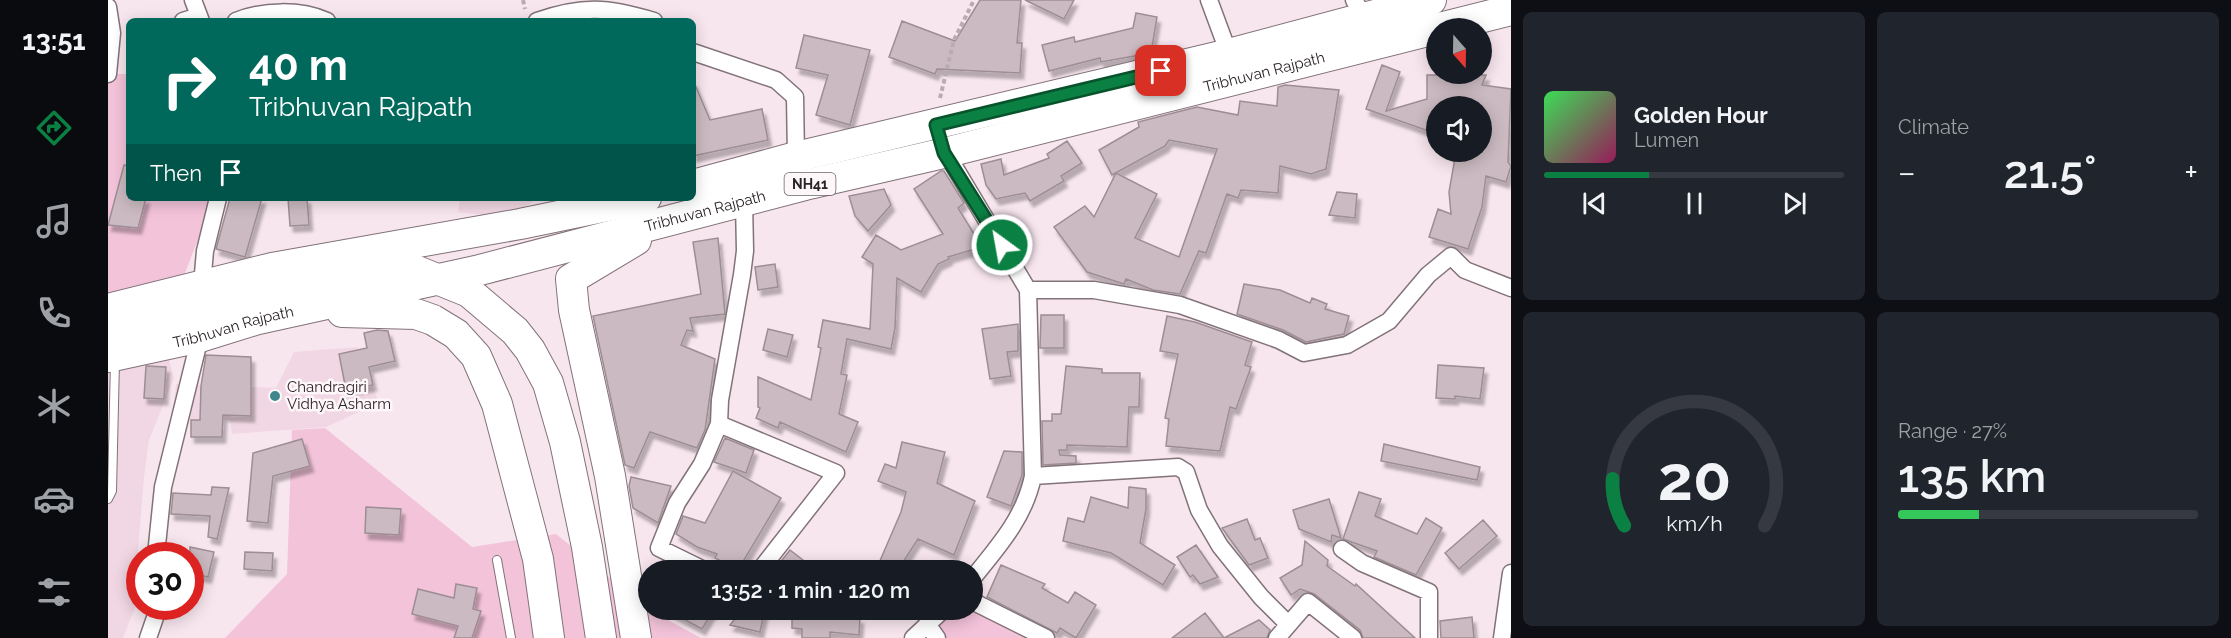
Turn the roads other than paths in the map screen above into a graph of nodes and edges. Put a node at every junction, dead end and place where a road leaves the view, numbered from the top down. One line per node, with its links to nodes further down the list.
1 (193, 0): 7 (street)
2 (1209, 0): 14 (street)
3 (108, 7): 12 (street)
4 (1360, 9): 5 (highway, Tribhuvan Rajpath / NH41); 14 (highway, Tribhuvan Rajpath / NH41)
5 (1421, 9): 6 (highway, Tribhuvan Rajpath / NH41); 16 (highway, Tribhuvan Rajpath / NH41)
6 (1511, 10)
7 (194, 18)
8 (251, 18): 9 (street)
9 (320, 18)
10 (545, 18): 11 (street)
11 (643, 18)
12 (116, 33): 15 (street)
13 (696, 53): 17 (street)
14 (1228, 54): 16 (highway, Tribhuvan Rajpath / NH41)
15 (108, 74)
16 (940, 139): 17 (highway, Tribhuvan Rajpath / NH41); 24 (highway, Tribhuvan Rajpath / NH41); 27 (street)
17 (796, 157): 18 (highway, Tribhuvan Rajpath / NH41)
18 (696, 199)
19 (696, 199): 24 (highway, Tribhuvan Rajpath / NH41)
20 (217, 201): 25 (street)
21 (631, 201): 25 (highway, Tribhuvan Rajpath)
22 (689, 201): 29 (highway, Tribhuvan Rajpath / NH41)
23 (692, 201): 50 (highway)
24 (744, 201): 32 (street)
25 (202, 285): 28 (highway, Tribhuvan Rajpath)
26 (1511, 288): 27 (street)
27 (1028, 290): 33 (street)
28 (108, 309)
29 (303, 310): 30 (highway, Tribhuvan Rajpath / NH41); 48 (highway)
30 (200, 337): 31 (highway, Tribhuvan Rajpath / NH41); 35 (street)
31 (110, 348): 34 (lane); 49 (highway)
32 (718, 424): 38 (street); 39 (street)
33 (1033, 476): 40 (street); 44 (street)
34 (109, 493)
35 (157, 542)
36 (1342, 549): 55 (street)
37 (497, 560): 47 (lane)
38 (684, 560)
39 (768, 560)
40 (983, 565)
41 (1511, 573): 56 (street)
42 (983, 606): 52 (street)
43 (154, 620): 46 (street)
44 (1288, 624): 53 (street); 54 (street)
45 (932, 631): 51 (street)
46 (148, 638)
47 (511, 638)
48 (549, 638)
49 (601, 638)
50 (636, 638)
51 (913, 638)
52 (1046, 638)
53 (1276, 638)
54 (1353, 638)
55 (1429, 638)
56 (1502, 638)

